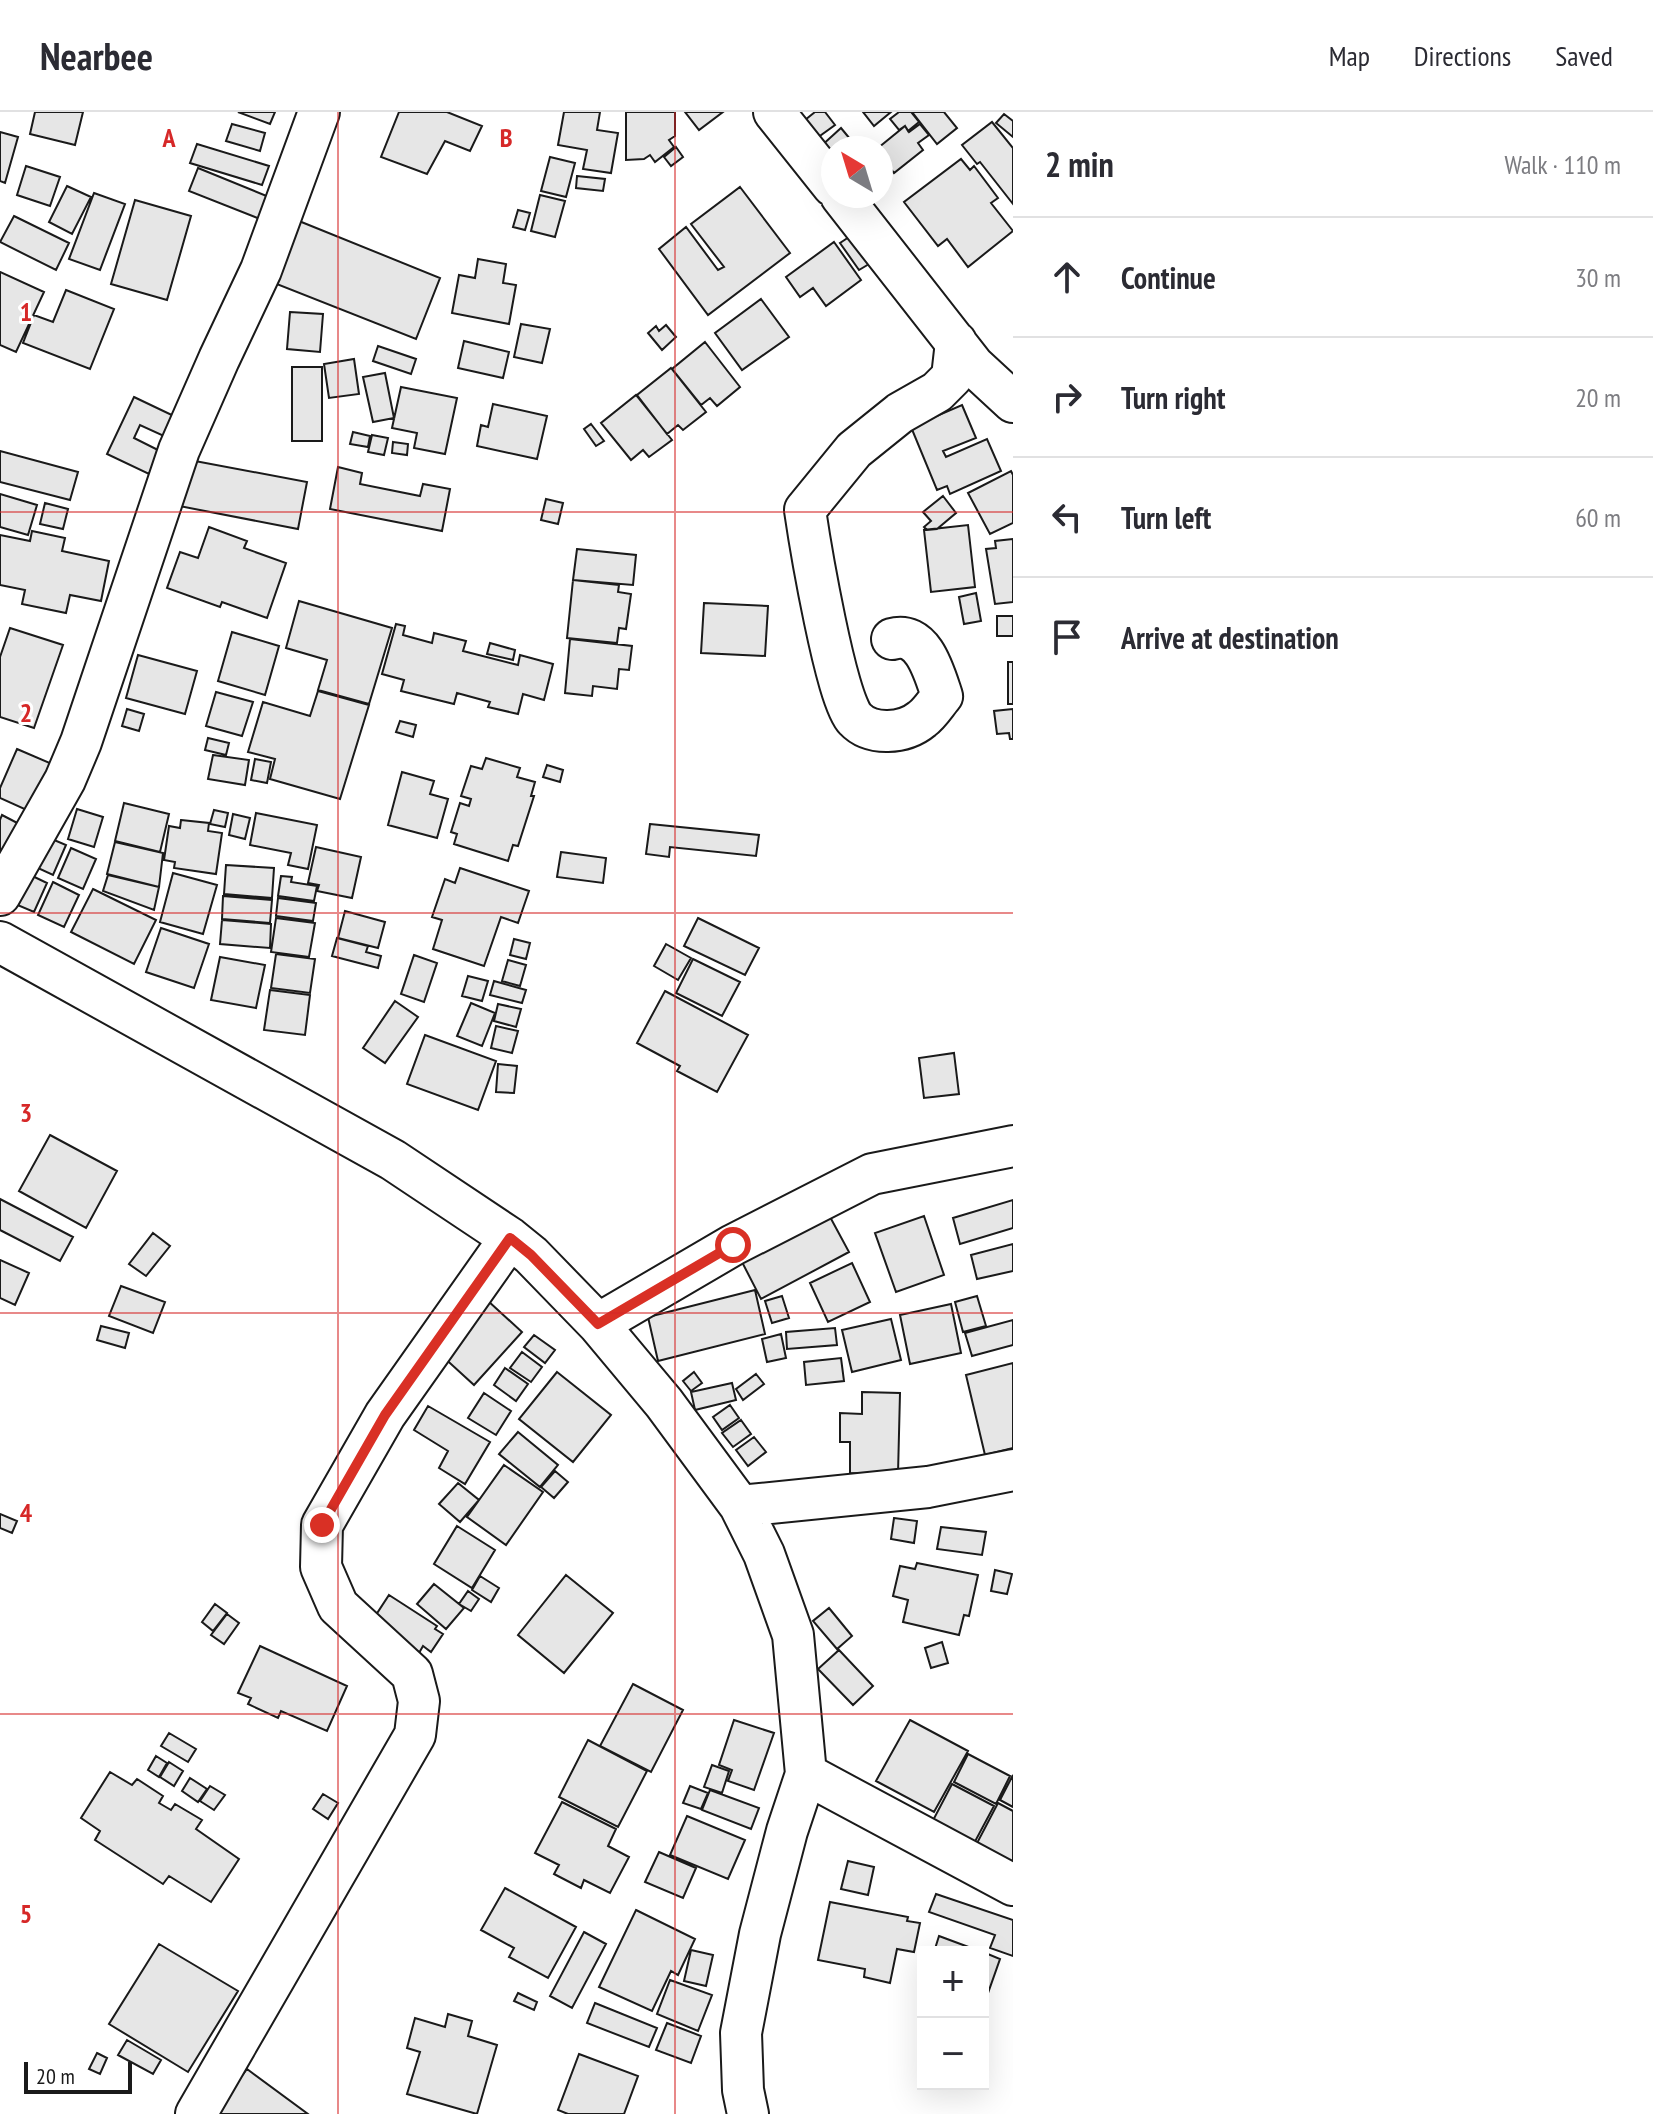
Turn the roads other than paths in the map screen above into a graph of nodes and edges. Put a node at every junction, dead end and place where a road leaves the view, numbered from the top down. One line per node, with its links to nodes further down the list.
1 (319, 112): 8 (street)
2 (774, 112): 3 (street)
3 (821, 171)
4 (850, 208): 5 (street)
5 (956, 342): 6 (street); 7 (street)
6 (1013, 402)
7 (892, 639)
8 (0, 895)
9 (0, 942): 11 (street)
10 (1013, 1146): 12 (street)
11 (510, 1238): 12 (street); 17 (street)
12 (598, 1324): 14 (street)
13 (1013, 1470): 14 (street)
14 (740, 1506): 15 (street)
15 (806, 1774): 16 (street); 18 (street)
16 (1013, 1885)
17 (196, 2114)
18 (748, 2114)

